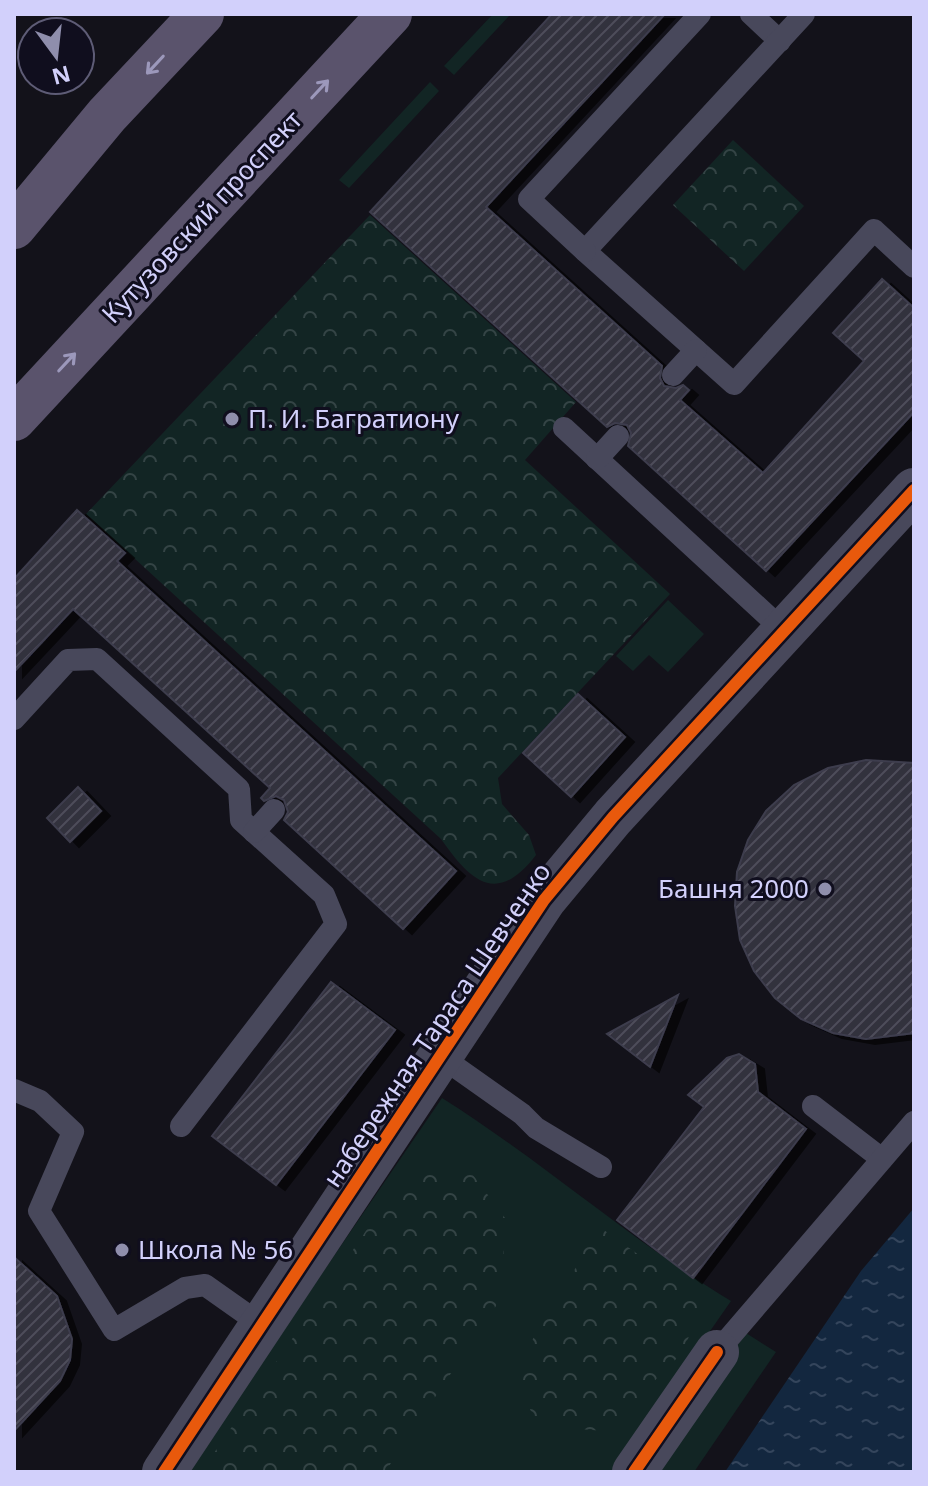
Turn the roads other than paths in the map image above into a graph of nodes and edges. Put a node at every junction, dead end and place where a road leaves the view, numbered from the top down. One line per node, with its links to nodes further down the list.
1 (202, 14): 7 (main road, one-way to 7)
2 (390, 14): 14 (main road, Кутузовский проспект, one-way to 2)
3 (700, 14): 10 (lane)
4 (751, 14): 6 (lane)
5 (804, 14): 6 (lane)
6 (780, 41): 10 (lane)
7 (107, 115): 8 (main road); 9 (main road)
8 (14, 201)
9 (14, 227)
10 (585, 251): 12 (lane)
11 (914, 267): 12 (lane)
12 (696, 350): 13 (lane)
13 (673, 375)
14 (14, 419)
15 (564, 428): 17 (lane)
16 (618, 436): 17 (lane)
17 (597, 459): 19 (lane)
18 (914, 490): 19 (street, набережная Тараса Шевченко)
19 (785, 632): 23 (street, набережная Тараса Шевченко)
20 (14, 719): 22 (lane)
21 (274, 810): 22 (lane)
22 (254, 832): 27 (lane)
23 (440, 1056): 29 (lane); 30 (street, набережная Тараса Шевченко)
24 (14, 1090): 30 (lane)
25 (813, 1106): 28 (lane)
26 (914, 1122): 28 (lane)
27 (181, 1126)
28 (882, 1159): 31 (lane)
29 (601, 1167)
30 (263, 1326): 32 (street, набережная Тараса Шевченко)
31 (717, 1352): 33 (street)
32 (164, 1472)
33 (634, 1472)

